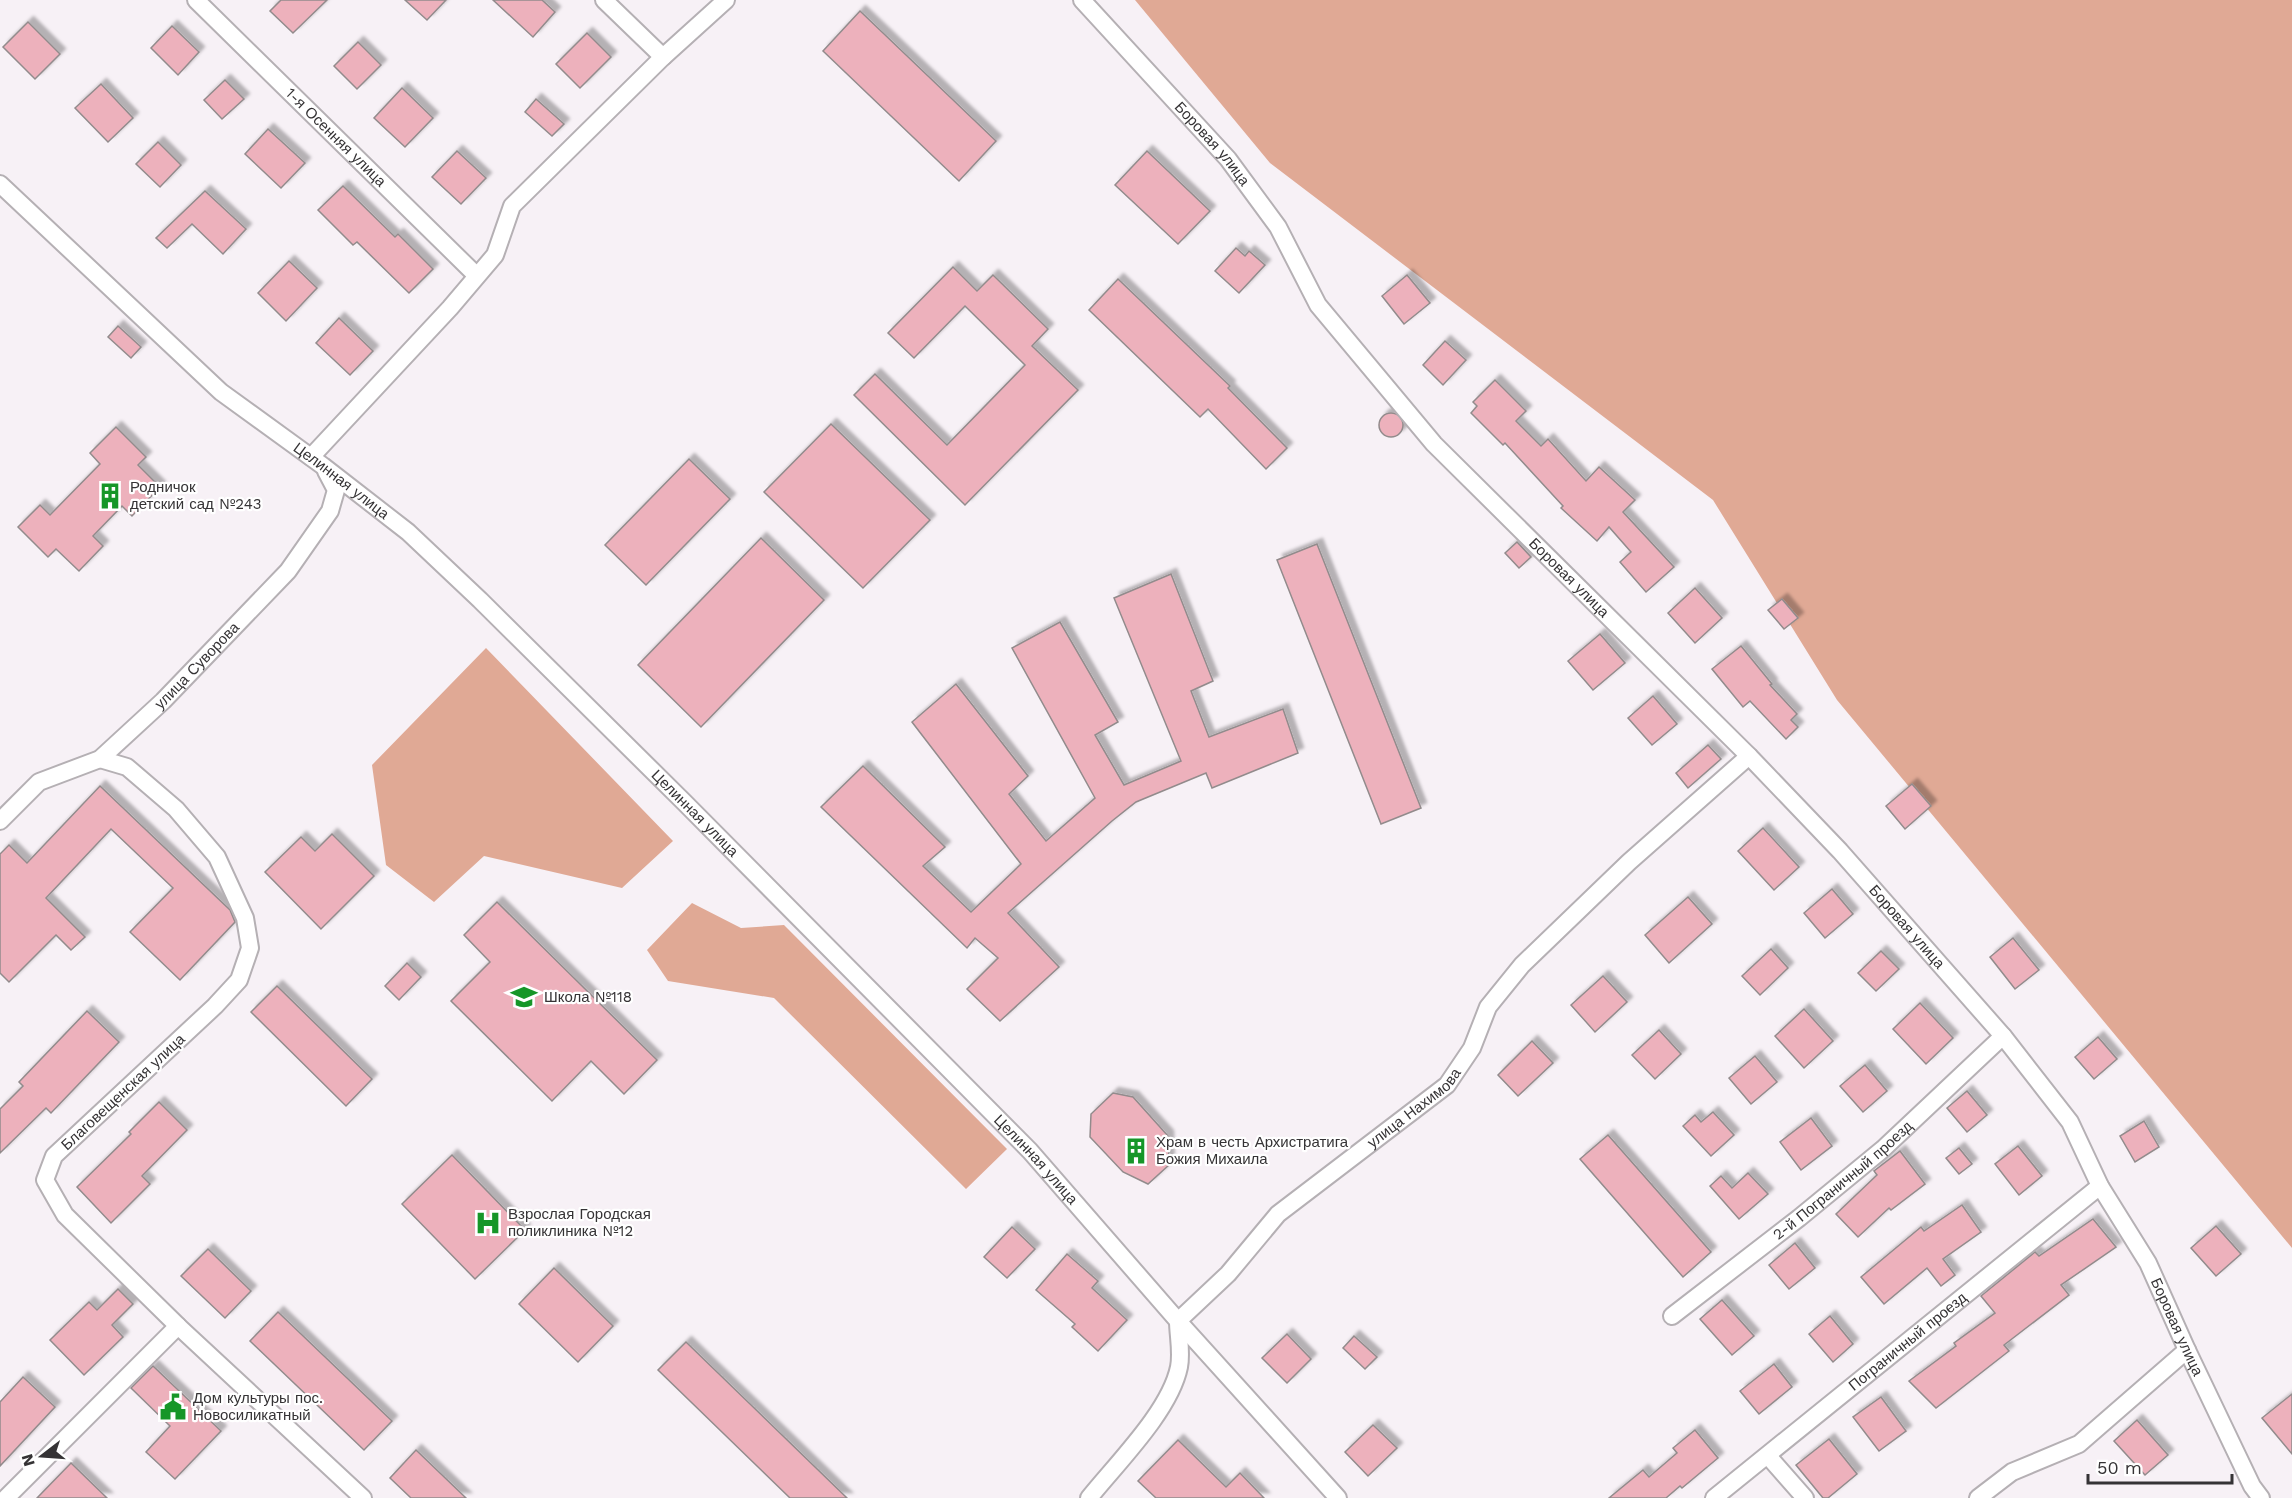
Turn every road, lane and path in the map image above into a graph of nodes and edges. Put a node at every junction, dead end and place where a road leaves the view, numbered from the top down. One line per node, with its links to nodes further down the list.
1 (196, 0): 7 (street, 1-я Осенняя улица)
2 (604, 0): 5 (street)
3 (726, 0): 5 (street)
4 (1082, 0): 9 (street, Боровая улица)
5 (663, 57): 7 (street)
6 (0, 184): 8 (street, Целинная улица)
7 (476, 275): 8 (street)
8 (317, 462): 10 (street, улица Суворова); 15 (street, Целинная улица)
9 (1749, 756): 12 (street, Боровая улица); 15 (street, улица Нахимова)
10 (100, 759): 11 (street, улица Суворова); 16 (street, Благовещенская улица)
11 (0, 821)
12 (2003, 1035): 13 (street, Боровая улица); 14 (street, 2-й Пограничный проезд)
13 (2100, 1186): 17 (street, Боровая улица); 18 (street, Пограничный проезд)
14 (1672, 1316)
15 (1178, 1321): 22 (street); 23 (street, Целинная улица)
16 (178, 1326): 19 (street, Благовещенская улица); 20 (street)
17 (2187, 1350): 26 (street); 27 (street, Боровая улица)
18 (1768, 1456): 24 (street, Пограничный проезд); 25 (street)
19 (345, 1492): 21 (street, Благовещенская улица)
20 (6, 1498)
21 (363, 1498)
22 (1089, 1498)
23 (1338, 1498)
24 (1714, 1498)
25 (1805, 1498)
26 (1978, 1498)
27 (2260, 1498)

